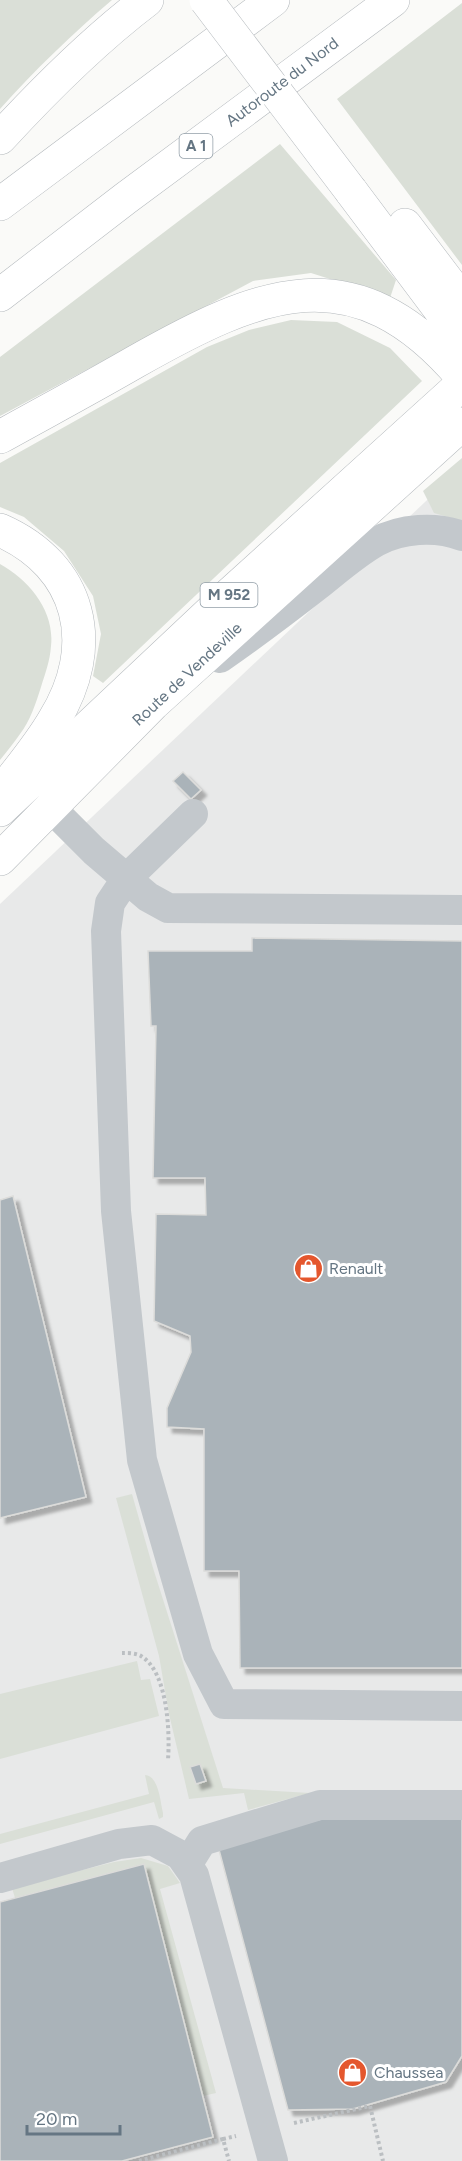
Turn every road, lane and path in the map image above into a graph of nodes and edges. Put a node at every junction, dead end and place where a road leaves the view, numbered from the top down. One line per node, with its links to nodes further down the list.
1 (147, 0): 6 (main road)
2 (206, 0): 7 (main road, bridge)
3 (235, 0): 7 (main road)
4 (273, 0): 8 (main road)
5 (393, 0): 9 (main road, Autoroute du Nord / A 1)
6 (0, 138)
7 (361, 185): 10 (main road)
8 (0, 204)
9 (0, 295)
10 (450, 326): 11 (main road); 14 (main road)
11 (462, 377)
12 (462, 384): 20 (main road, Route de Vendeville / M 952)
13 (462, 424): 17 (main road, Route de Vendeville / M 952)
14 (0, 437)
15 (0, 530): 18 (main road)
16 (462, 536): 17 (street)
17 (153, 704): 19 (main road, Route de Vendeville / M 952)
18 (0, 794)
19 (50, 807): 22 (main road, Route de Vendeville / M 952); 23 (street)
20 (0, 810)
21 (193, 814): 23 (street)
22 (0, 859)
23 (126, 879): 24 (street); 26 (street)
24 (462, 910)
25 (122, 1653): 27 (path)
26 (462, 1706)
27 (168, 1760)
28 (462, 1805): 29 (street)
29 (187, 1865): 30 (street); 31 (street)
30 (0, 1878)
31 (264, 2129): 32 (path); 35 (street); 36 (path)
32 (224, 2139): 33 (path); 34 (path)
33 (142, 2161)
34 (230, 2161)
35 (273, 2161)
36 (383, 2161)

